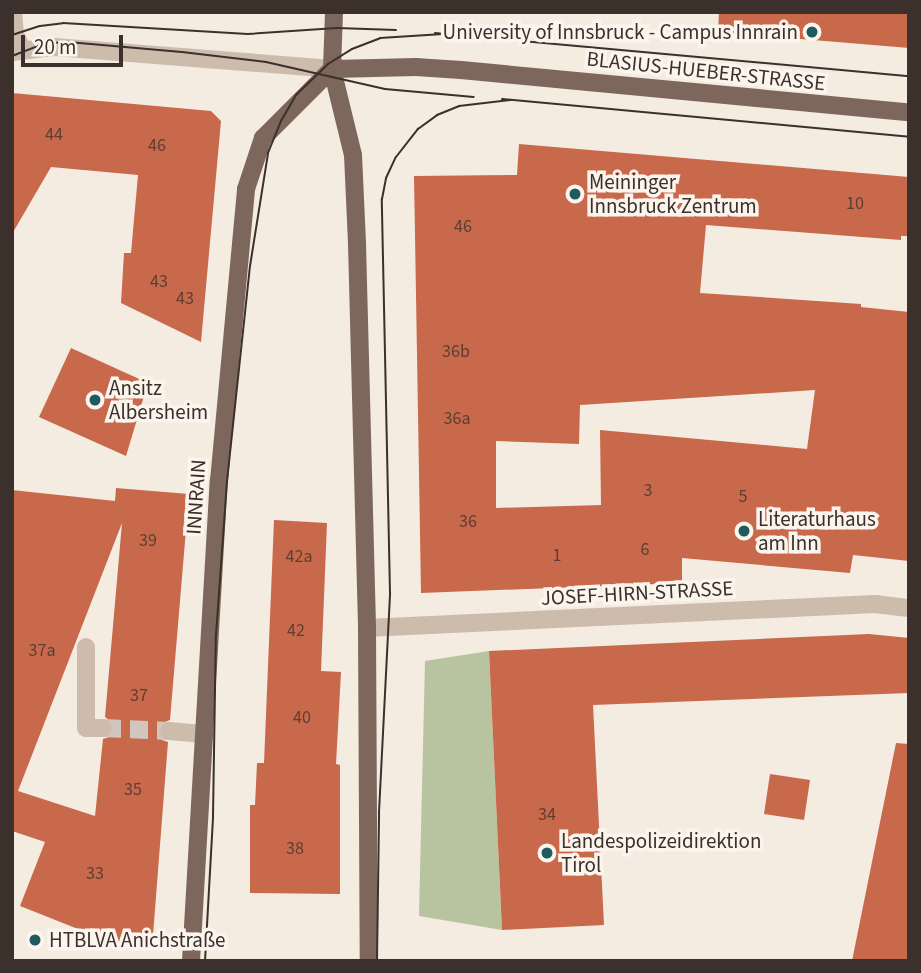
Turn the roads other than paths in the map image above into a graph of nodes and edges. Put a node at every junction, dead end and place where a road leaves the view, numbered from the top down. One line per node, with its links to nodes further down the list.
1 (13, 12): 3 (street)
2 (334, 12): 4 (main road)
3 (17, 51): 4 (street)
4 (332, 69): 5 (main road, BLASIUS-HUEBER-STRASSE); 7 (main road); 11 (main road, INNRAIN)
5 (909, 113)
6 (909, 608): 7 (street, JOSEF-HIRN-STRASSE)
7 (367, 628): 13 (main road)
8 (86, 647): 9 (street)
9 (103, 728)
10 (169, 731): 11 (street)
11 (205, 734): 12 (main road, INNRAIN)
12 (191, 961)
13 (369, 961)

